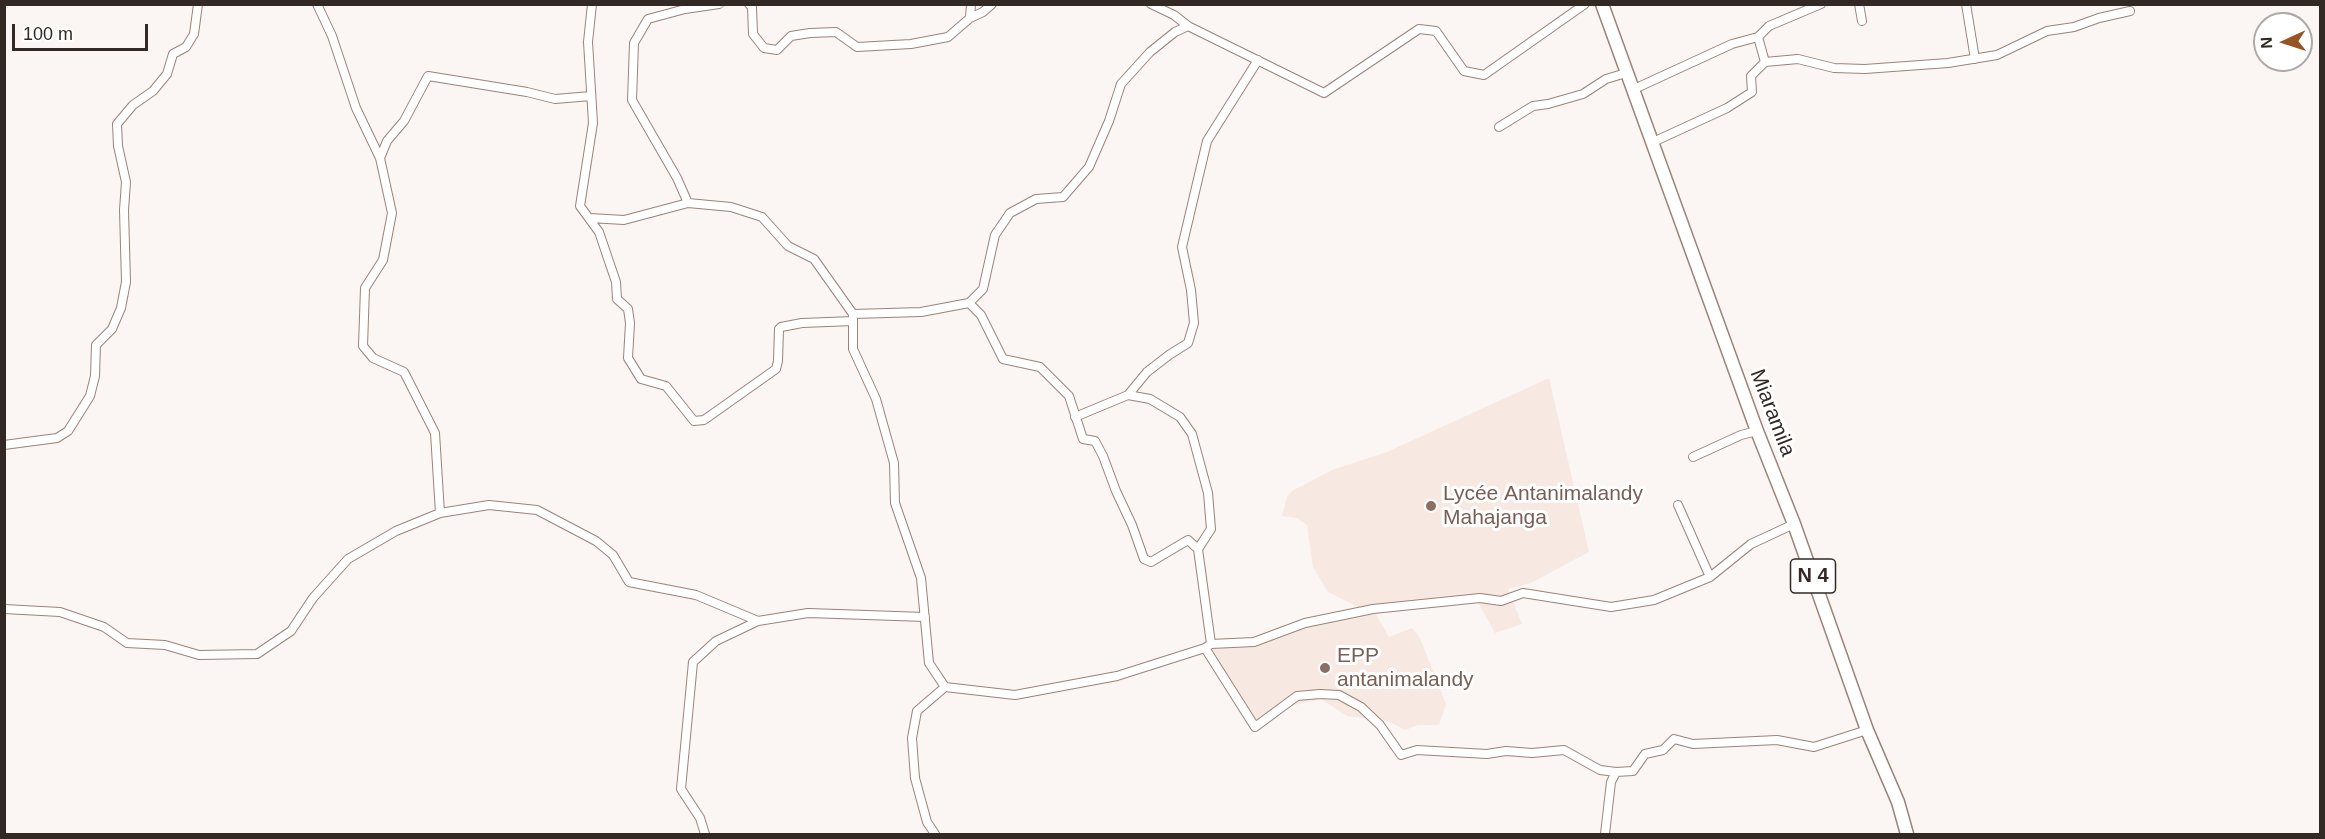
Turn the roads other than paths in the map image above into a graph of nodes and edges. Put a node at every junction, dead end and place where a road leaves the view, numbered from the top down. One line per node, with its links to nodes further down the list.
1 (198, 4): 35 (street)
2 (317, 4): 27 (street)
3 (592, 4): 24 (street)
4 (719, 4): 28 (street)
5 (749, 4): 15 (street)
6 (971, 4): 15 (street)
7 (992, 4): 15 (street)
8 (1151, 4): 17 (street)
9 (1586, 4): 20 (street)
10 (1602, 4): 22 (main road, Miaramila / N 4)
11 (1821, 4): 18 (street)
12 (1859, 4): 16 (street)
13 (1966, 4): 19 (street)
14 (2130, 11): 19 (street)
15 (970, 18)
16 (1862, 21)
17 (1188, 26): 20 (street); 30 (street)
18 (1758, 37): 21 (street); 23 (street)
19 (1975, 59): 21 (street)
20 (1258, 60): 32 (street)
21 (1765, 62): 26 (street)
22 (1626, 73): 23 (main road, Miaramila / N 4); 25 (street)
23 (1632, 90): 26 (main road, Miaramila / N 4)
24 (591, 96): 27 (street); 29 (street)
25 (1499, 127)
26 (1651, 143): 34 (main road, Miaramila / N 4)
27 (380, 158): 38 (street)
28 (688, 203): 29 (street); 31 (street)
29 (590, 218): 31 (street)
30 (969, 303): 31 (street); 33 (street)
31 (853, 317): 43 (street)
32 (1128, 395): 33 (street); 40 (street)
33 (1075, 417): 40 (street)
34 (1757, 431): 36 (street); 39 (main road, Miaramila / N 4)
35 (4, 445)
36 (1693, 457)
37 (1678, 505): 41 (street)
38 (440, 513): 42 (street); 44 (street)
39 (1794, 524): 41 (street); 47 (main road, Miaramila / N 4)
40 (1198, 549): 45 (street)
41 (1710, 578): 45 (street)
42 (4, 609)
43 (925, 617): 44 (street); 46 (street)
44 (758, 621): 49 (street)
45 (1208, 646): 46 (street); 48 (street)
46 (945, 687): 50 (street)
47 (1867, 730): 48 (street); 52 (main road, Miaramila / N 4)
48 (1616, 772): 51 (street)
49 (705, 834)
50 (935, 834)
51 (1605, 834)
52 (1907, 834)

